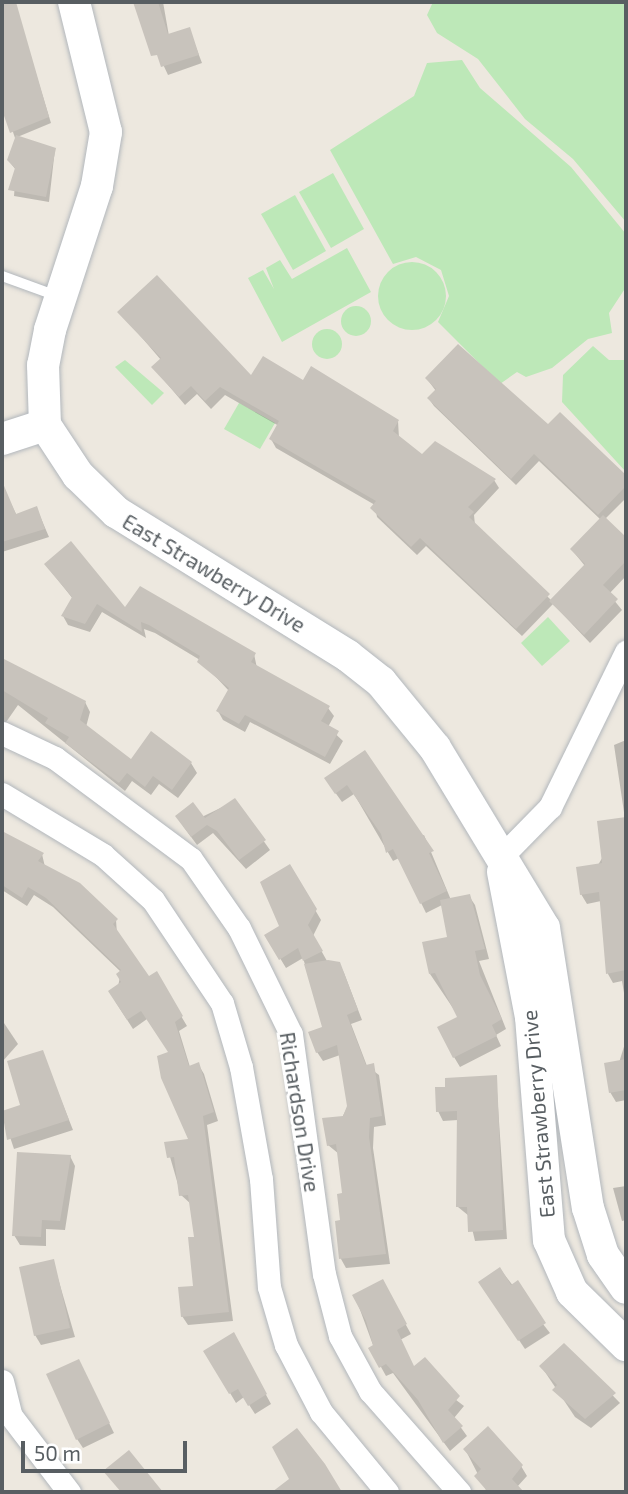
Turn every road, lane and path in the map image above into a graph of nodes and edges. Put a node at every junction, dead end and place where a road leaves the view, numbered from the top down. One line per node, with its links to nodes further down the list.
1 (74, 2): 3 (street)
2 (2, 276): 3 (lane)
3 (60, 297): 4 (street)
4 (45, 425): 5 (street); 9 (street, East Strawberry Drive)
5 (2, 439)
6 (626, 652): 9 (street)
7 (2, 733): 16 (street, Richardson Drive)
8 (2, 794): 15 (street)
9 (500, 857): 10 (street, East Strawberry Drive); 11 (street, East Strawberry Drive)
10 (626, 1288)
11 (626, 1345)
12 (2, 1381): 13 (street)
13 (6, 1418): 14 (street)
14 (69, 1492)
15 (387, 1492)
16 (459, 1492)

